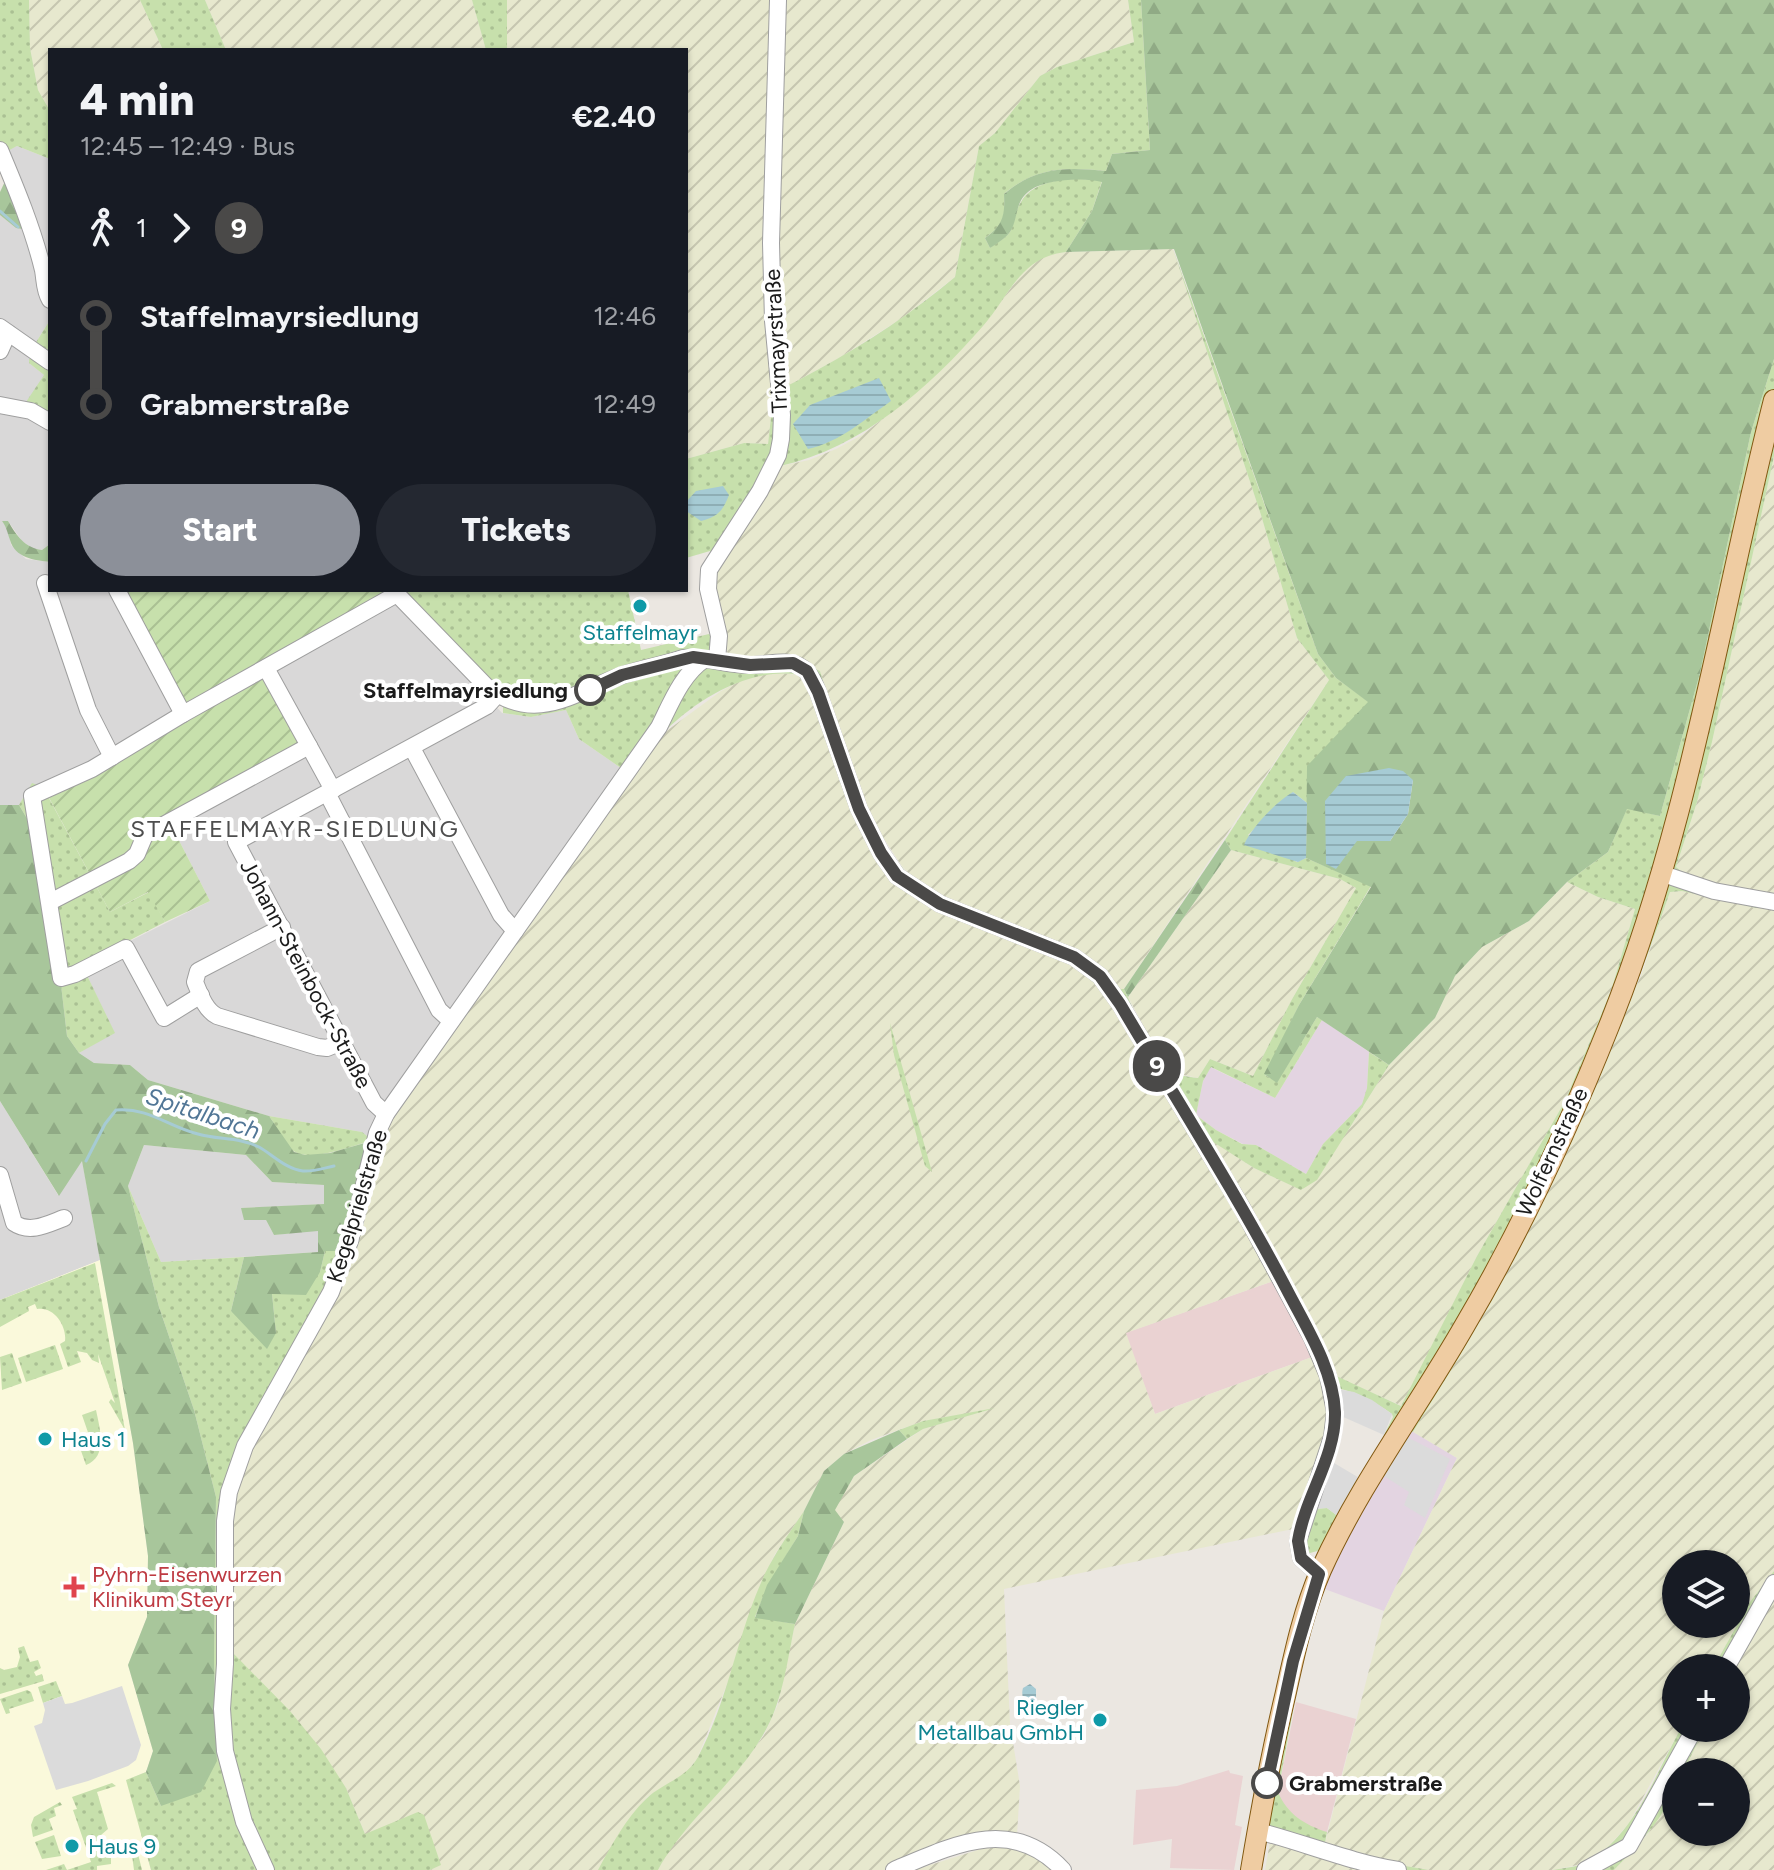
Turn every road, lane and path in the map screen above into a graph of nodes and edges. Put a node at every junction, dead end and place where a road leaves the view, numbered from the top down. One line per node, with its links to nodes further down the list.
1 (778, 0): 15 (street, Trixmayrstraße)
2 (0, 150): 3 (street)
3 (48, 297)
4 (4, 330): 5 (street); 6 (street)
5 (0, 351)
6 (48, 361)
7 (1774, 400): 25 (main road, Wolfernstraße)
8 (0, 405): 9 (street)
9 (48, 421)
10 (45, 583): 12 (street)
11 (48, 592): 23 (street)
12 (48, 592)
13 (118, 592): 20 (street)
14 (395, 592): 17 (street); 19 (street)
15 (711, 660): 16 (street); 18 (street, Kegelprielstraße); 36 (street)
16 (659, 666): 18 (street); 19 (street)
17 (266, 668): 20 (street); 21 (street)
18 (678, 690): 29 (street, Kegelprielstraße)
19 (497, 695): 22 (street, Johann-Steinbock-Straße)
20 (183, 714): 23 (street)
21 (309, 746): 24 (street); 26 (street)
22 (412, 748): 24 (street, Johann-Steinbock-Straße); 29 (street)
23 (112, 757): 26 (street)
24 (330, 792): 28 (street, Johann-Steinbock-Straße); 31 (street)
25 (1660, 873): 27 (street); 36 (main road, Wolfernstraße)
26 (50, 902): 30 (street)
27 (1774, 902)
28 (282, 927): 30 (street); 32 (street, Johann-Steinbock-Straße)
29 (515, 931): 31 (street, Kegelprielstraße)
30 (201, 995): 32 (street)
31 (451, 1021): 33 (street, Kegelprielstraße)
32 (342, 1042): 33 (street, Johann-Steinbock-Straße)
33 (386, 1114): 41 (street, Kegelprielstraße)
34 (0, 1175): 35 (street)
35 (64, 1218)
36 (1319, 1574): 40 (main road, Wolfernstraße)
37 (1774, 1583): 38 (street)
38 (1734, 1654)
39 (1687, 1742): 46 (street)
40 (1258, 1831): 44 (main road, Wolfernstraße); 45 (street)
41 (266, 1870)
42 (894, 1870): 43 (street)
43 (1063, 1870)
44 (1251, 1870)
45 (1398, 1870)
46 (1589, 1870)

